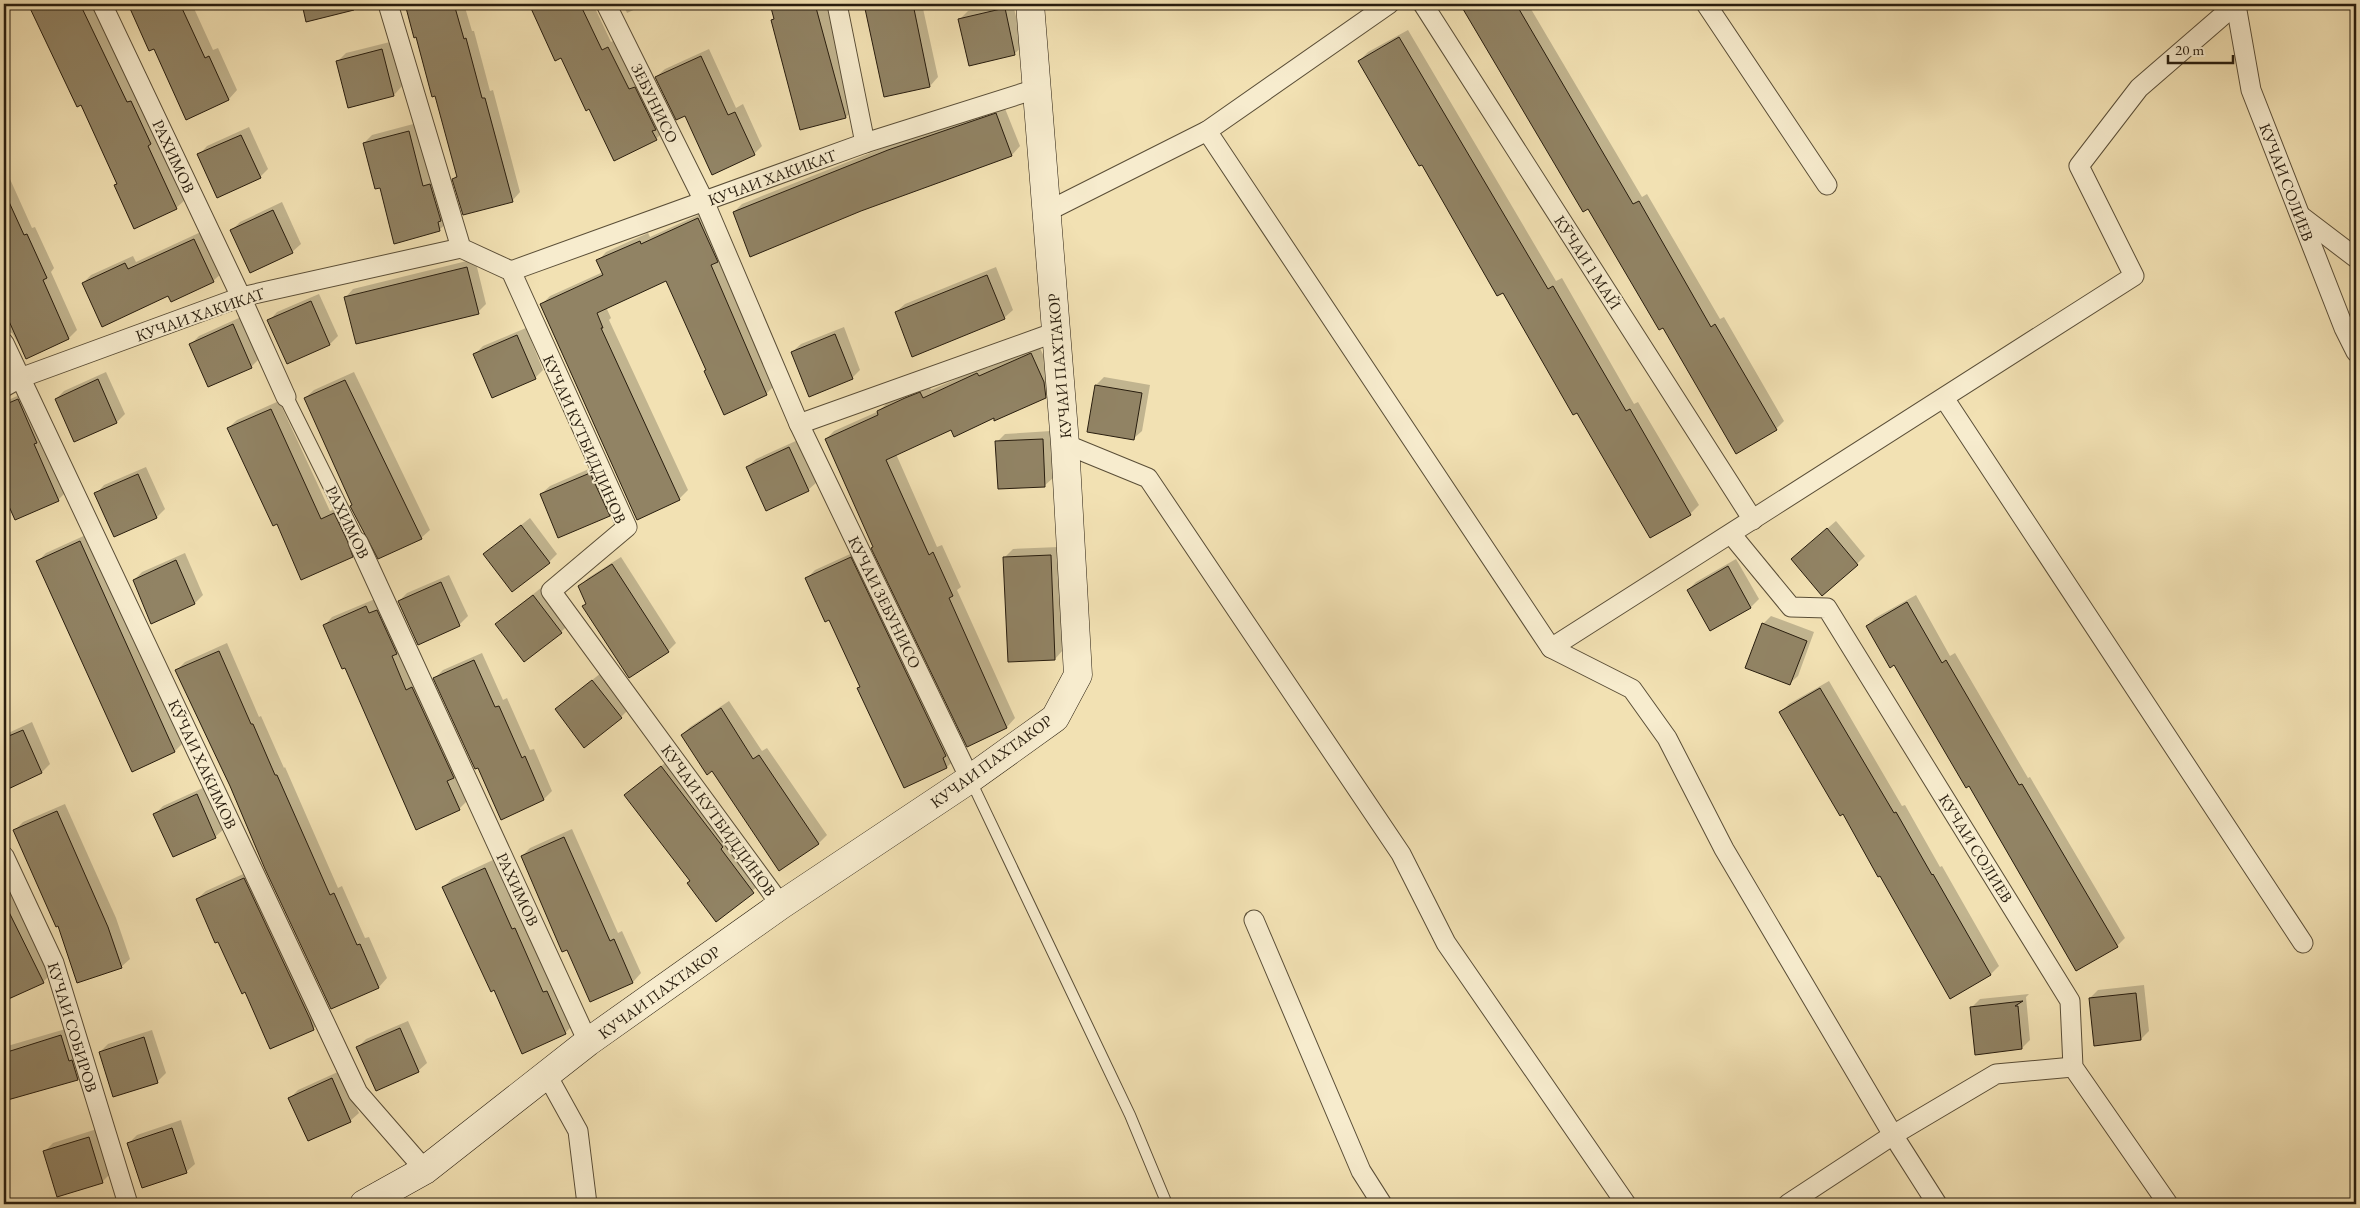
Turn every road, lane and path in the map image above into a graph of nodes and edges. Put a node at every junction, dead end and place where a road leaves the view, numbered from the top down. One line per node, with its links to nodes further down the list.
1 (102, 4): 20 (street, РАХИМОВ)
2 (388, 4): 17 (street)
3 (606, 4): 14 (street, ЗЕБУНИСО)
4 (837, 4): 12 (street)
5 (1030, 4): 10 (main road, КУЧАИ ПАХТАКОР)
6 (1389, 4): 11 (street)
7 (1423, 4): 29 (street, КӮЧАИ 1 МАЙ)
8 (1706, 4): 13 (street)
9 (2236, 4): 16 (street, КУЧАИ СОЛИЕВ); 26 (street, КУЧАИ СОЛИЕВ)
10 (1036, 89): 12 (street, КУЧАИ ХАКИКАТ); 15 (main road, КУЧАИ ПАХТАКОР)
11 (1207, 131): 15 (street); 32 (street)
12 (865, 143): 14 (street, КУЧАИ ХАКИКАТ)
13 (1827, 185)
14 (704, 202): 19 (street, КУЧАИ ХАКИКАТ); 27 (street, КУЧАИ ЗЕБУНИСО)
15 (1046, 212): 21 (main road, КУЧАИ ПАХТАКОР)
16 (2300, 216): 18 (street); 23 (street, КУЧАИ СОЛИЕВ)
17 (461, 248): 19 (street); 20 (street, КУЧАИ ХАКИКАТ)
18 (2356, 258)
19 (510, 270): 35 (street, КУЧАИ КУТБИДДИНОВ)
20 (241, 297): 24 (street, КУЧАИ ХАКИКАТ); 25 (street, РАХИМОВ)
21 (1056, 332): 27 (street); 28 (main road, КУЧАИ ПАХТАКОР)
22 (4, 343): 24 (street, КӮЧАИ ХАКИМОВ)
23 (2356, 352)
24 (12, 383): 42 (street, КӮЧАИ ХАКИМОВ)
25 (286, 396): 31 (street, РАХИМОВ)
26 (1944, 398): 29 (street); 37 (street)
27 (799, 424): 33 (street, КУЧАИ ЗЕБУНИСО)
28 (1065, 444): 33 (main road, КУЧАИ ПАХТАКОР); 48 (street)
29 (1753, 520): 30 (street)
30 (1731, 534): 32 (street); 39 (street, КУЧАИ СОЛИЕВ)
31 (358, 542): 38 (street, РАХИМОВ)
32 (1552, 648): 41 (street)
33 (970, 780): 35 (main road, КУЧАИ ПАХТАКОР); 46 (lane)
34 (4, 856): 43 (street, КУЧАИ СОБИРОВ)
35 (781, 904): 38 (main road, КУЧАИ ПАХТАКОР)
36 (1254, 920): 47 (street)
37 (2303, 942)
38 (588, 1042): 40 (main road, КУЧАИ ПАХТАКОР)
39 (2073, 1067): 41 (street); 51 (street)
40 (548, 1074): 42 (main road, КУЧАИ ПАХТАКОР); 45 (street)
41 (1893, 1135): 49 (street); 50 (street)
42 (425, 1170): 44 (main road, КУЧАИ ПАХТАКОР)
43 (128, 1204)
44 (364, 1204)
45 (587, 1204)
46 (1167, 1204)
47 (1382, 1204)
48 (1626, 1204)
49 (1788, 1204)
50 (1937, 1204)
51 (2168, 1204)

